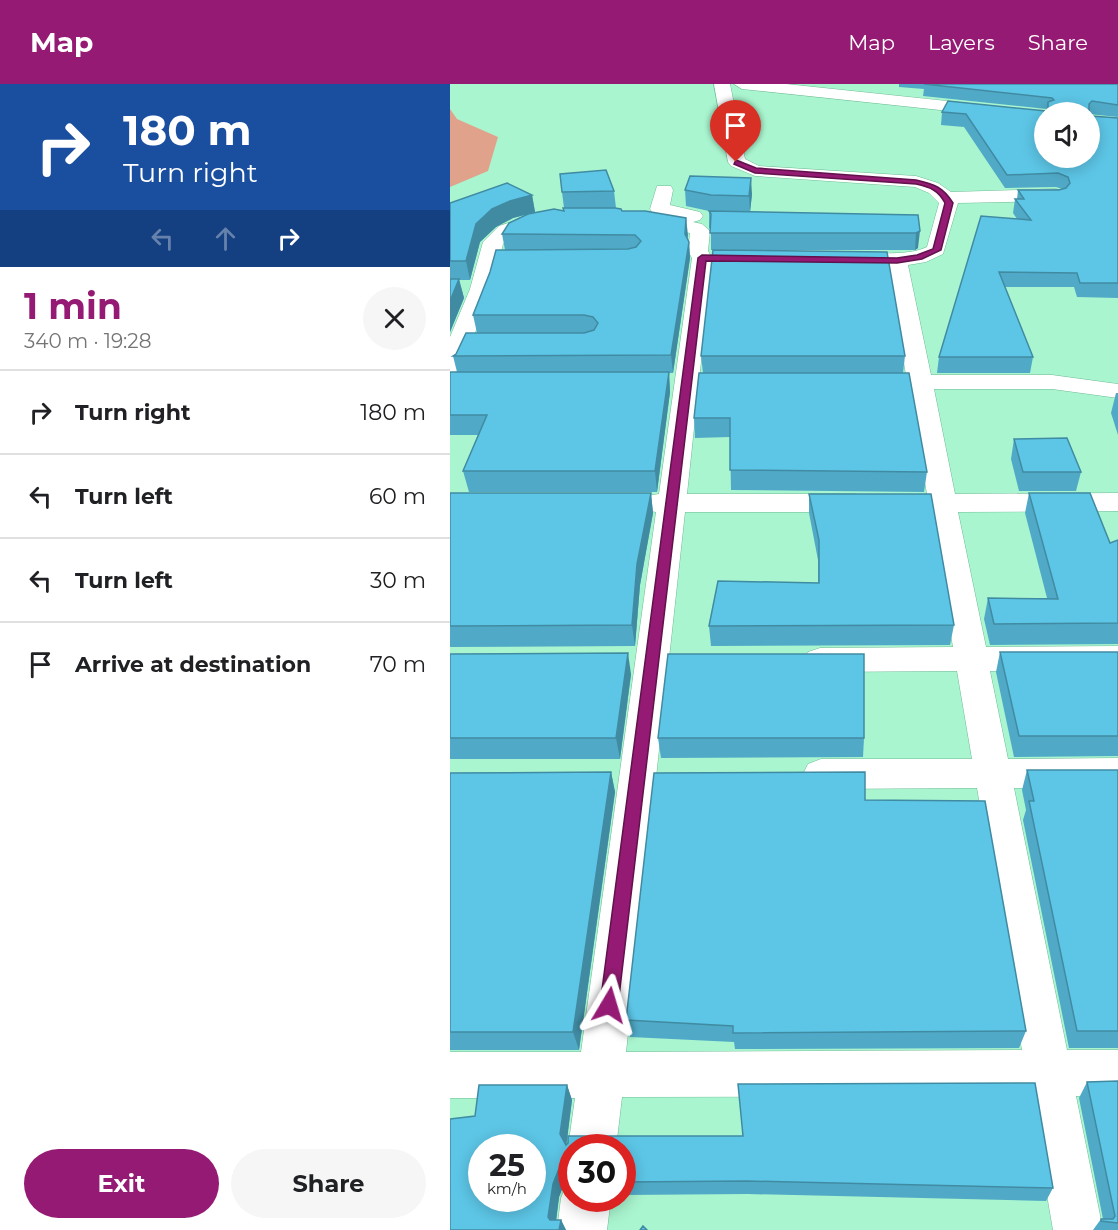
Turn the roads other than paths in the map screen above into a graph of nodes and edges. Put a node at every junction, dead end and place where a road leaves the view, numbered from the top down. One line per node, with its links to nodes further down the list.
1 (722, 84): 6 (street)
2 (742, 84): 3 (street)
3 (1034, 115)
4 (664, 190): 9 (street)
5 (1056, 195): 6 (street)
6 (946, 198): 11 (street)
7 (576, 217): 14 (street)
8 (611, 217): 20 (street)
9 (712, 220)
10 (920, 224): 11 (street)
11 (943, 224): 13 (street)
12 (851, 260): 13 (street)
13 (897, 260): 16 (street)
14 (461, 363)
15 (873, 382): 16 (street)
16 (920, 382): 17 (street); 21 (street)
17 (1118, 391)
18 (1118, 502): 21 (street)
19 (625, 503): 20 (street)
20 (672, 503): 21 (street); 24 (street)
21 (943, 503): 23 (street)
22 (1118, 658): 23 (street)
23 (972, 659): 26 (street); 29 (street)
24 (652, 660): 25 (street); 27 (street); 30 (street)
25 (688, 660)
26 (794, 660)
27 (616, 661)
28 (1118, 773): 29 (street)
29 (993, 774): 32 (street); 33 (street)
30 (620, 775): 31 (street); 35 (street)
31 (673, 775)
32 (792, 775)
33 (1049, 1073): 34 (street); 35 (street); 40 (street)
34 (1118, 1073)
35 (601, 1074): 36 (street); 37 (street)
36 (450, 1075)
37 (594, 1134)
38 (584, 1212): 39 (street)
39 (582, 1230)
40 (1078, 1230)

